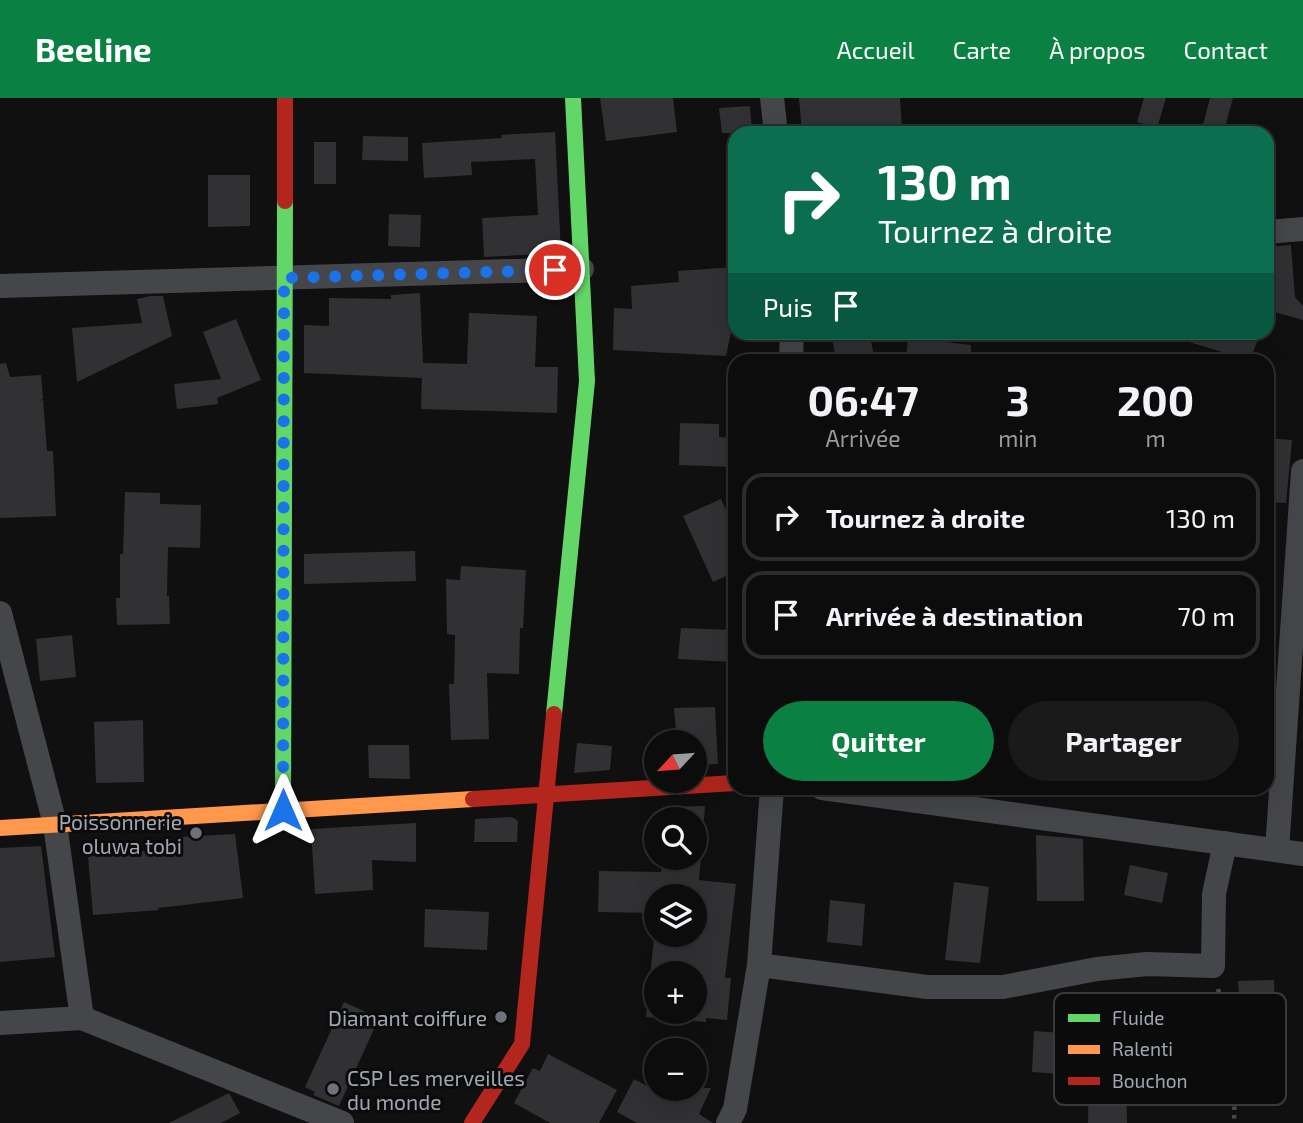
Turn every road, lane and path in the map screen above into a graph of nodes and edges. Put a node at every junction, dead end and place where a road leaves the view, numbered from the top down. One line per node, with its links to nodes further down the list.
1 (285, 98): 8 (street)
2 (573, 98): 7 (street)
3 (772, 98): 4 (street)
4 (775, 126)
5 (1303, 229): 6 (street)
6 (1274, 231)
7 (582, 269): 8 (street); 13 (street)
8 (284, 278): 9 (street); 16 (street)
9 (0, 286)
10 (1303, 471): 20 (street)
11 (0, 614): 17 (street)
12 (728, 783): 13 (street)
13 (547, 795): 16 (street); 30 (street)
14 (772, 795): 22 (street)
15 (873, 795): 19 (street)
16 (283, 810): 17 (street)
17 (55, 824): 18 (street); 25 (street)
18 (0, 828)
19 (1225, 843): 20 (street); 23 (street)
20 (1278, 850): 21 (street)
21 (1303, 853)
22 (760, 965): 23 (street); 28 (street)
23 (1213, 966): 24 (path)
24 (1220, 993)
25 (82, 1018): 26 (street); 29 (street)
26 (0, 1023)
27 (1235, 1105): 31 (path)
28 (739, 1118)
29 (342, 1123)
30 (472, 1123)
31 (1234, 1123)

